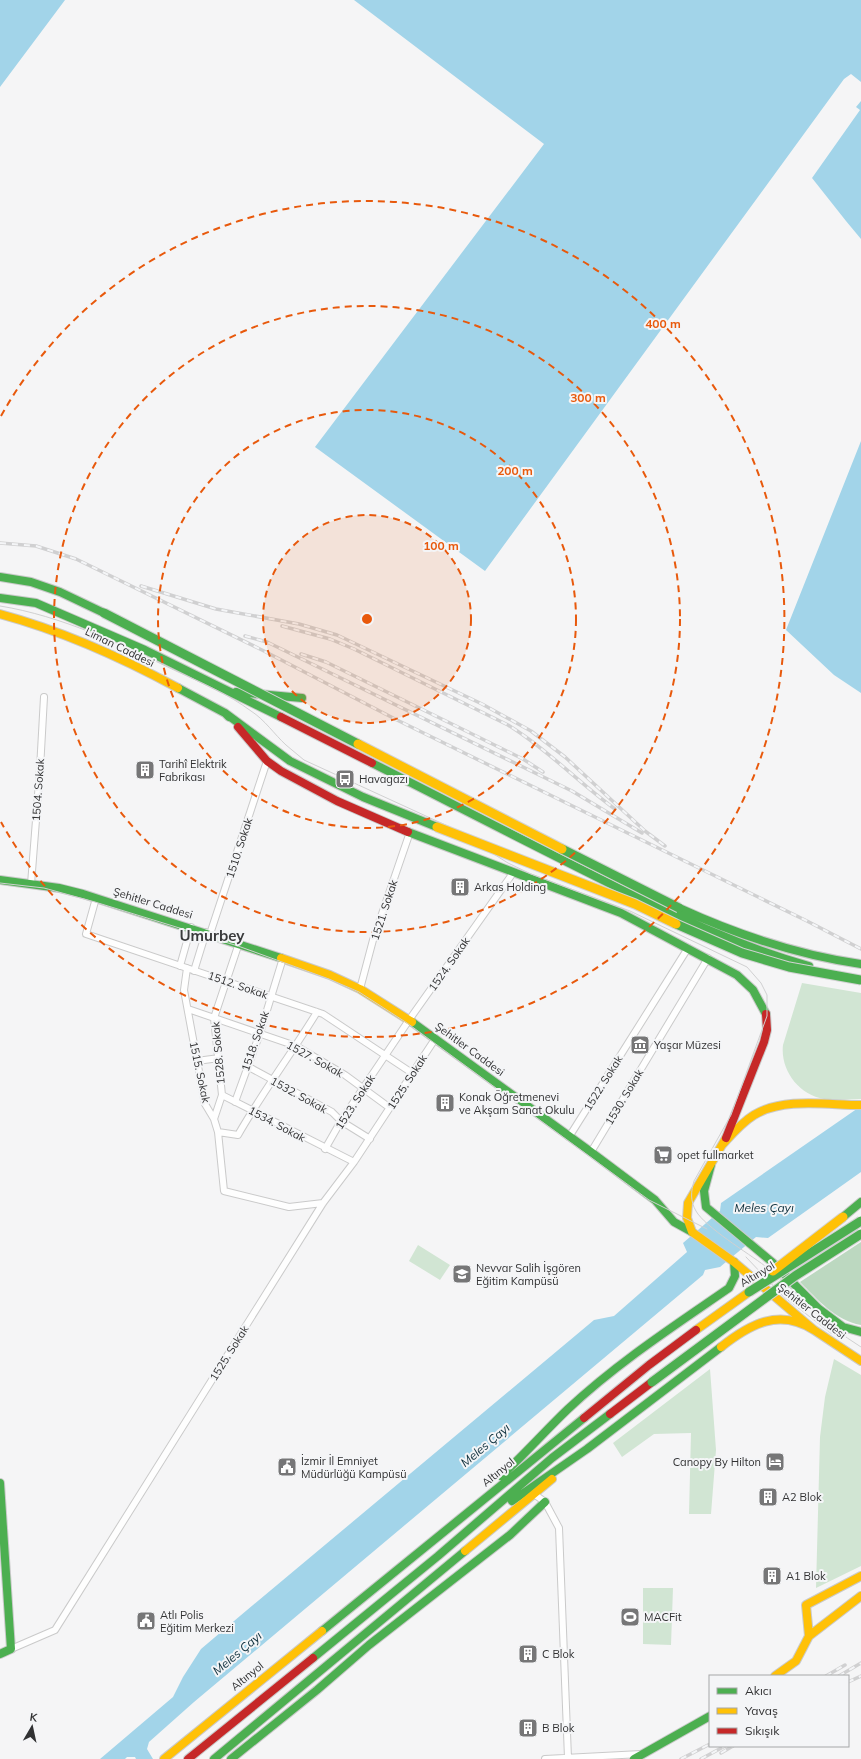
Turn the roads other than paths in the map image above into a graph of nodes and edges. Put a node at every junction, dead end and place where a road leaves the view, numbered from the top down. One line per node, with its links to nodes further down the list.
1 (0, 577): 20 (main road, bridge)
2 (0, 598): 4 (main road)
3 (0, 614): 7 (main road, Liman Caddesi)
4 (230, 692): 6 (main road); 26 (main road)
5 (44, 697): 12 (street, 1504. Sokak)
6 (302, 698)
7 (225, 713): 8 (main road); 24 (main road, bridge)
8 (268, 762): 9 (main road); 15 (street, 1510. Sokak)
9 (410, 832): 10 (main road); 27 (street, 1521. Sokak)
10 (513, 873): 17 (main road); 32 (street, 1524. Sokak)
11 (0, 880): 12 (main road, Şehitler Caddesi)
12 (31, 884): 13 (main road, Şehitler Caddesi)
13 (96, 898): 14 (main road, Şehitler Caddesi); 21 (street, 1512. Sokak)
14 (191, 927): 15 (main road, Şehitler Caddesi); 21 (street)
15 (208, 933): 16 (main road, Şehitler Caddesi); 23 (street, 1510. Sokak)
16 (239, 942): 18 (main road, Şehitler Caddesi); 25 (street, 1528. Sokak)
17 (688, 948): 19 (main road); 51 (street, 1522. Sokak)
18 (283, 958): 27 (main road, Şehitler Caddesi); 28 (street, 1518. Sokak)
19 (708, 958): 53 (main road); 55 (street, 1530. Sokak)
20 (861, 964)
21 (180, 966): 22 (street, 1512. Sokak)
22 (187, 968): 23 (street, 1512. Sokak); 29 (street, 1515. Sokak)
23 (194, 971): 25 (street, 1512. Sokak)
24 (861, 980)
25 (226, 981): 28 (street, 1512. Sokak); 31 (street, 1528. Sokak)
26 (861, 986)
27 (360, 989): 32 (main road, Şehitler Caddesi)
28 (270, 996): 30 (street, 1512. Sokak); 33 (street, 1518. Sokak)
29 (188, 1009): 31 (street, 1527. Sokak); 38 (street, 1515. Sokak)
30 (317, 1012): 35 (street); 36 (street, 1512. Sokak)
31 (214, 1018): 33 (street, 1527. Sokak); 37 (street, 1528. Sokak)
32 (409, 1020): 34 (main road, Şehitler Caddesi); 36 (street, 1524. Sokak)
33 (260, 1033): 35 (street, 1527. Sokak); 39 (street, 1518. Sokak)
34 (435, 1039): 40 (street, 1525. Sokak); 51 (main road, Şehitler Caddesi)
35 (296, 1046): 41 (street); 42 (street, 1527. Sokak)
36 (386, 1055): 40 (street, 1512. Sokak); 42 (street, 1523. Sokak)
37 (219, 1058): 38 (street); 43 (street, 1528. Sokak)
38 (197, 1061): 48 (street, 1515. Sokak)
39 (247, 1066): 41 (street, 1532. Sokak); 44 (street, 1518. Sokak)
40 (412, 1073): 46 (street, 1525. Sokak)
41 (273, 1081): 47 (street); 49 (street, 1532. Sokak)
42 (363, 1089): 46 (street, 1527. Sokak); 49 (street, 1523. Sokak)
43 (222, 1095): 44 (street, 1534. Sokak); 48 (street)
44 (235, 1102): 47 (street, 1534. Sokak)
45 (861, 1105): 53 (main road)
46 (390, 1108): 52 (street, 1525. Sokak)
47 (252, 1111): 50 (street); 54 (street, 1534. Sokak)
48 (214, 1118): 50 (street, 1515. Sokak)
49 (341, 1122): 52 (street, 1532. Sokak); 54 (street, 1523. Sokak)
50 (218, 1132): 59 (street, 1515. Sokak)
51 (569, 1137): 55 (main road, Şehitler Caddesi)
52 (370, 1138): 56 (street, 1525. Sokak)
53 (722, 1145): 57 (main road)
54 (325, 1149): 56 (street, 1534. Sokak)
55 (591, 1152): 61 (main road, Şehitler Caddesi)
56 (354, 1162): 59 (street, 1525. Sokak)
57 (711, 1164): 61 (main road); 66 (main road)
58 (861, 1202): 64 (main road, bridge)
59 (323, 1203): 78 (street, 1525. Sokak)
60 (861, 1221): 64 (main road, Altınyol, bridge)
61 (692, 1232): 63 (main road, Şehitler Caddesi)
62 (861, 1234): 73 (main road, Altınyol, bridge)
63 (734, 1262): 65 (main road, Şehitler Caddesi); 72 (main road)
64 (749, 1292): 72 (main road, Altınyol)
65 (814, 1330): 67 (main road, Şehitler Caddesi); 68 (main road)
66 (861, 1332)
67 (861, 1361)
68 (587, 1449): 70 (main road); 73 (main road)
69 (0, 1483): 74 (main road)
70 (534, 1494): 71 (street); 86 (main road)
71 (544, 1502): 83 (street); 87 (main road)
72 (473, 1507): 84 (main road, Altınyol)
73 (464, 1534): 85 (main road, Altınyol)
74 (3, 1560): 78 (main road)
75 (861, 1576): 77 (main road)
76 (861, 1596): 77 (main road)
77 (809, 1636): 80 (main road)
78 (12, 1649): 79 (main road)
79 (0, 1654)
80 (776, 1675)
81 (709, 1717): 82 (main road)
82 (643, 1754): 83 (street); 89 (main road)
83 (568, 1758): 88 (street)
84 (164, 1759)
85 (188, 1759)
86 (214, 1759)
87 (231, 1759)
88 (545, 1759)
89 (634, 1759)

